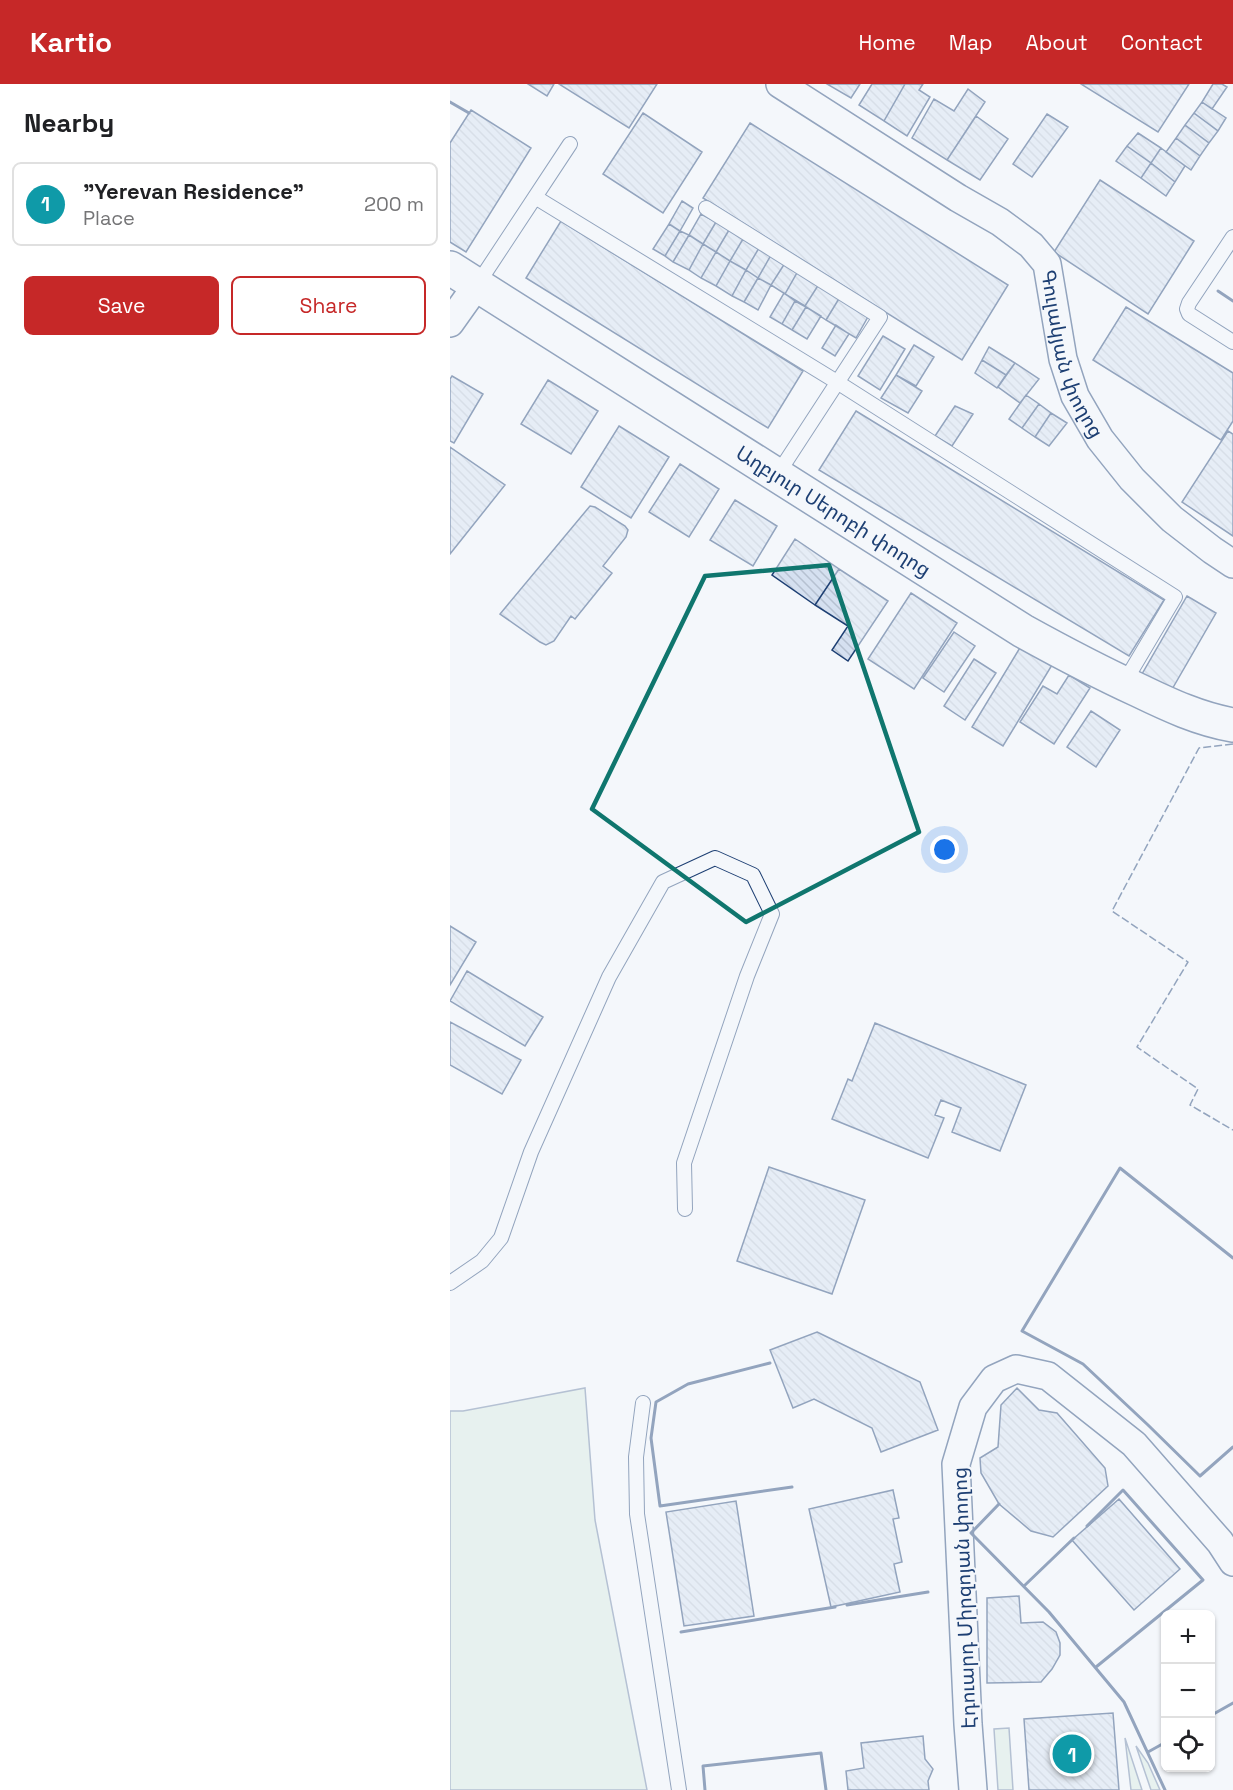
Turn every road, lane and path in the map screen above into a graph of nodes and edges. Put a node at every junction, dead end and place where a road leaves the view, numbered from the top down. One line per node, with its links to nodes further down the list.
1 (780, 84): 12 (street, Գուլակյան փողոց)
2 (570, 144): 3 (lane)
3 (535, 197): 7 (lane); 10 (lane)
4 (706, 208): 10 (lane)
5 (1233, 237): 9 (lane)
6 (450, 268): 7 (street, Աղբյուր Սերոբի փողոց)
7 (477, 285): 8 (street); 11 (street, Աղբյուր Սերոբի փողոց)
8 (450, 323)
9 (1233, 342)
10 (837, 382): 11 (lane); 13 (lane)
11 (777, 475): 13 (street, Աղբյուր Սերոբի փողոց)
12 (1233, 564)
13 (1124, 683): 14 (street, Աղբյուր Սերոբի փողոց)
14 (1233, 725)
15 (685, 1209): 16 (lane)
16 (450, 1283)
17 (643, 1403): 19 (lane)
18 (1233, 1562): 20 (street, Էդուարդ Միրզոյան փողոց)
19 (679, 1790)
20 (973, 1790)

